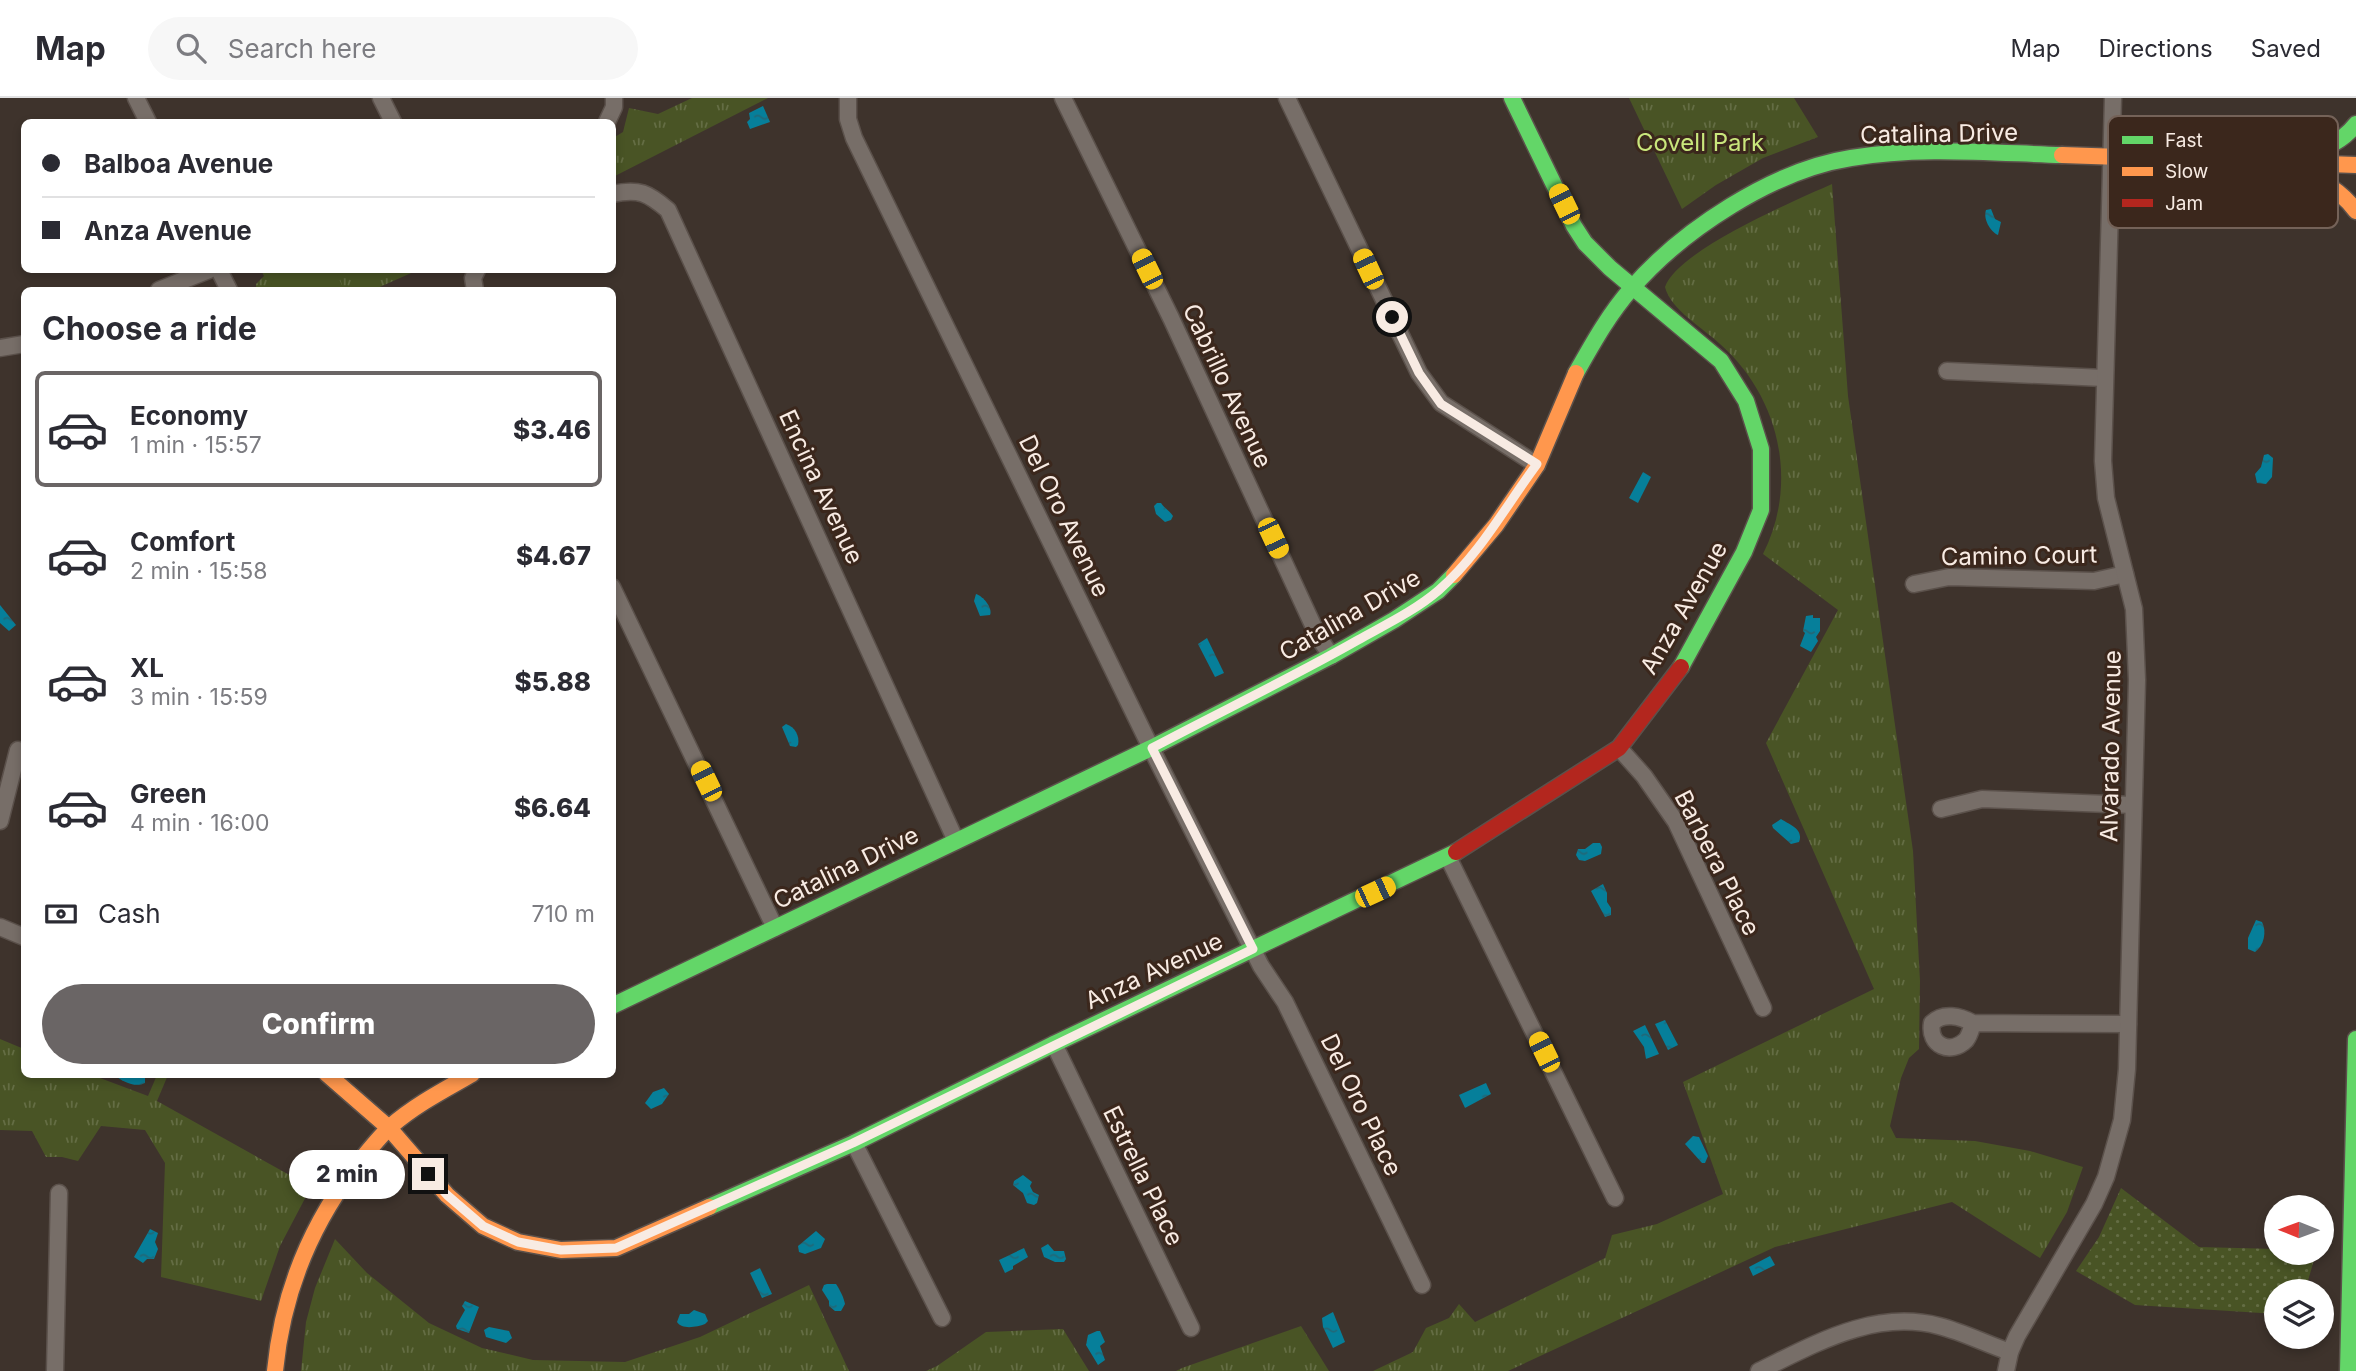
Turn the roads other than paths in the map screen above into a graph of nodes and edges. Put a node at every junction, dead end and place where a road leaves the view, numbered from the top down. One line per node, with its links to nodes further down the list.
1 (136, 98): 10 (street)
2 (381, 98): 11 (street)
3 (614, 98): 12 (street)
4 (848, 98): 34 (street, Del Oro Avenue)
5 (1063, 98): 33 (street, Cabrillo Avenue)
6 (1287, 98): 29 (street)
7 (1512, 98): 24 (street, Anza Avenue)
8 (2113, 98): 9 (street, Alvarado Avenue)
9 (2112, 116)
10 (146, 119)
11 (392, 119)
12 (608, 119)
13 (2356, 124): 14 (street)
14 (2338, 140)
15 (2108, 157): 24 (street, Catalina Drive)
16 (2338, 164): 17 (street, Catalina Drive)
17 (2356, 164)
18 (2338, 190): 20 (street)
19 (616, 193): 40 (street, Encina Avenue)
20 (2356, 211)
21 (2108, 228): 28 (street, Alvarado Avenue)
22 (202, 273): 23 (street)
23 (166, 287)
24 (1632, 288): 29 (street, Catalina Drive); 35 (street, Anza Avenue)
25 (21, 344): 26 (street)
26 (0, 348)
27 (1947, 371): 28 (street)
28 (2104, 378): 30 (street, Alvarado Avenue)
29 (1537, 464): 33 (street, Catalina Drive)
30 (2125, 574): 31 (street, Camino Court); 37 (street, Alvarado Avenue)
31 (1914, 584)
32 (616, 595): 43 (street)
33 (1331, 656): 34 (street, Catalina Drive)
34 (1152, 748): 40 (street, Catalina Drive); 45 (street, Del Oro Avenue)
35 (1619, 748): 41 (street, Anza Avenue); 47 (street, Barbera Place)
36 (18, 750): 39 (street)
37 (2133, 805): 38 (street); 49 (street, Alvarado Avenue)
38 (1941, 809)
39 (0, 821)
40 (956, 841): 43 (street, Catalina Drive)
41 (1448, 858): 45 (street, Anza Avenue); 57 (street)
42 (0, 928): 44 (street)
43 (775, 928): 46 (street, Catalina Drive)
44 (21, 936)
45 (1253, 949): 51 (street, Anza Avenue); 58 (street, Del Oro Place)
46 (616, 1004)
47 (1763, 1008)
48 (1973, 1023): 49 (street)
49 (2128, 1024): 61 (street, Alvarado Avenue)
50 (2356, 1039): 66 (street)
51 (1054, 1044): 55 (street, Anza Avenue); 60 (street, Estrella Place)
52 (332, 1078): 54 (street, Anza Avenue)
53 (465, 1078): 54 (street)
54 (389, 1128): 55 (street, Anza Avenue); 63 (street)
55 (853, 1143): 59 (street)
56 (59, 1193): 62 (street)
57 (1615, 1198)
58 (1422, 1285)
59 (942, 1318)
60 (1191, 1328)
61 (2010, 1352): 64 (street); 65 (street, Alvarado Avenue)
62 (55, 1371)
63 (275, 1371)
64 (1759, 1371)
65 (2006, 1371)
66 (2348, 1371)

